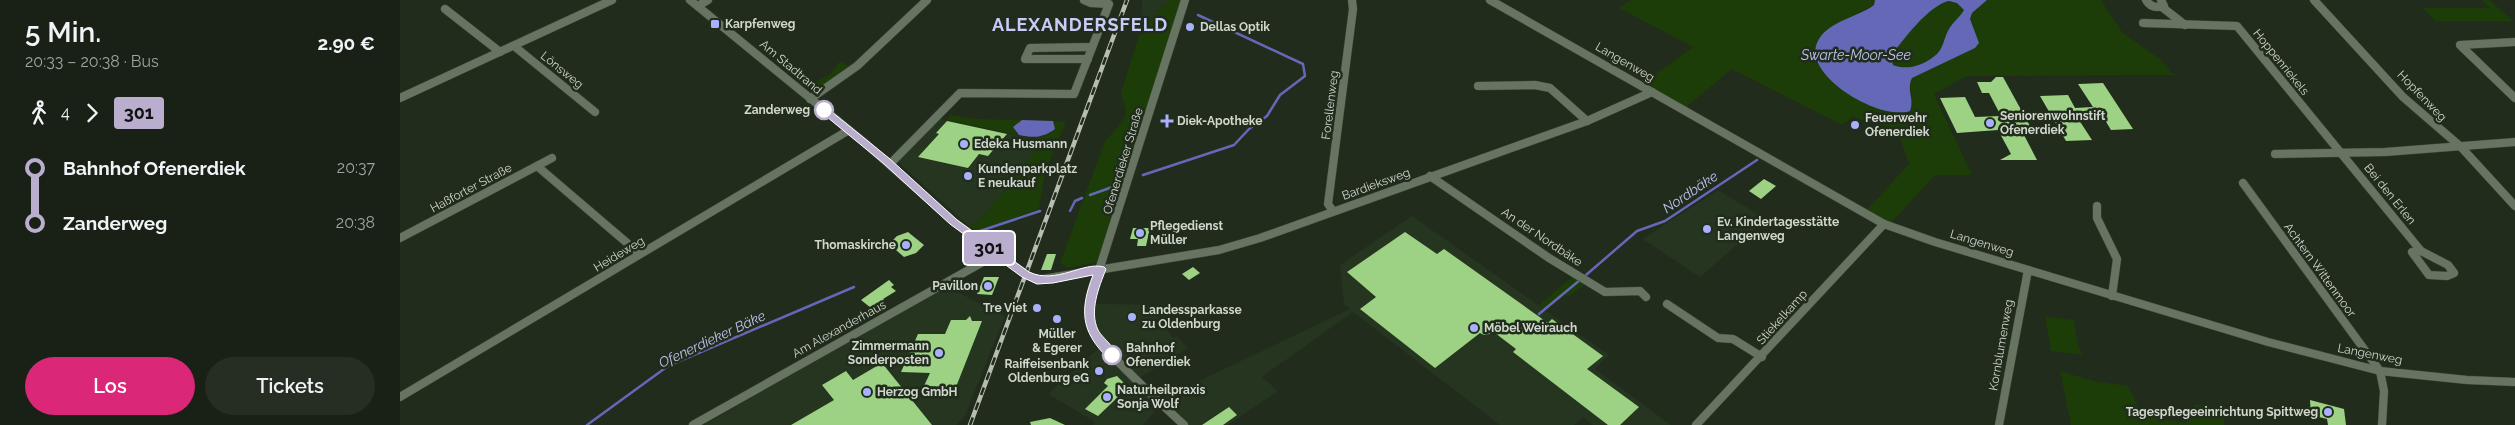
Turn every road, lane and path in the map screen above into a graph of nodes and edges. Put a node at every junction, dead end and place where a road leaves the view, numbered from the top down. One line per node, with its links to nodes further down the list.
1 (612, 0): 17 (street)
2 (690, 0): 12 (street, Am Stadtrand)
3 (708, 0): 12 (street)
4 (926, 0): 25 (street)
5 (1084, 0): 18 (street)
6 (1185, 0): 46 (street, Ofenerdieker Straße)
7 (1352, 0): 40 (street, Forellenweg)
8 (1490, 0): 22 (street, Langenweg)
9 (2146, 0): 11 (street)
10 (2314, 0): 30 (street, Hopfenweg)
11 (2162, 3): 15 (street)
12 (698, 6): 25 (street, Am Stadtrand)
13 (445, 9): 19 (street)
14 (2143, 23): 15 (street, Hoppenriekels)
15 (2185, 25): 31 (street, Hoppenriekels)
16 (2515, 42): 24 (street)
17 (514, 46): 19 (street); 26 (street, Lönsweg)
18 (1092, 47): 20 (street); 20 (street)
19 (500, 52): 23 (street)
20 (1088, 59): 34 (street)
21 (1478, 86): 27 (street)
22 (1652, 92): 27 (street, Bardieksweg); 41 (street, Langenweg)
23 (400, 98)
24 (2515, 98)
25 (810, 99): 28 (street, Am Stadtrand)
26 (595, 112)
27 (1587, 121): 36 (street, Bardieksweg)
28 (849, 130): 34 (street, Am Stadtrand); 44 (street, Heideweg)
29 (2515, 142): 30 (street)
30 (2461, 147): 31 (street); 39 (street, Hopfenweg)
31 (2341, 153): 32 (street); 43 (street, Bei den Erlen)
32 (2275, 154)
33 (552, 158): 35 (street, Haßforter Straße)
34 (890, 164): 45 (street, Am Stadtrand)
35 (538, 166): 42 (street, Haßforter Straße); 44 (street)
36 (1430, 176): 40 (street, Bardieksweg); 49 (street, An der Nordbäke)
37 (2242, 183): 52 (street, Achtern Wittenmoor)
38 (2097, 206): 48 (street)
39 (2515, 206)
40 (1333, 211): 46 (street, Bardieksweg)
41 (1884, 224): 47 (street, Langenweg); 51 (street, Stiekelkamp)
42 (400, 238)
43 (2421, 251): 43 (street, Bei den Erlen)
44 (640, 254): 54 (street, Heideweg)
45 (996, 254): 46 (street, Am Stadtrand); 56 (street, Am Alexanderhaus)
46 (1100, 269): 57 (street, Ofenerdieker Straße)
47 (2028, 270): 48 (street, Langenweg); 59 (street, Kornblumenweg)
48 (2112, 296): 52 (street, Langenweg)
49 (1646, 297)
50 (1667, 304): 51 (street)
51 (1762, 357): 55 (street, Stiekelkamp)
52 (2380, 370): 53 (street, Langenweg); 60 (street)
53 (2515, 382)
54 (400, 397)
55 (1699, 422): 58 (street)
56 (693, 425)
57 (1184, 425)
58 (1710, 425)
59 (1999, 425)
60 (2382, 425)

